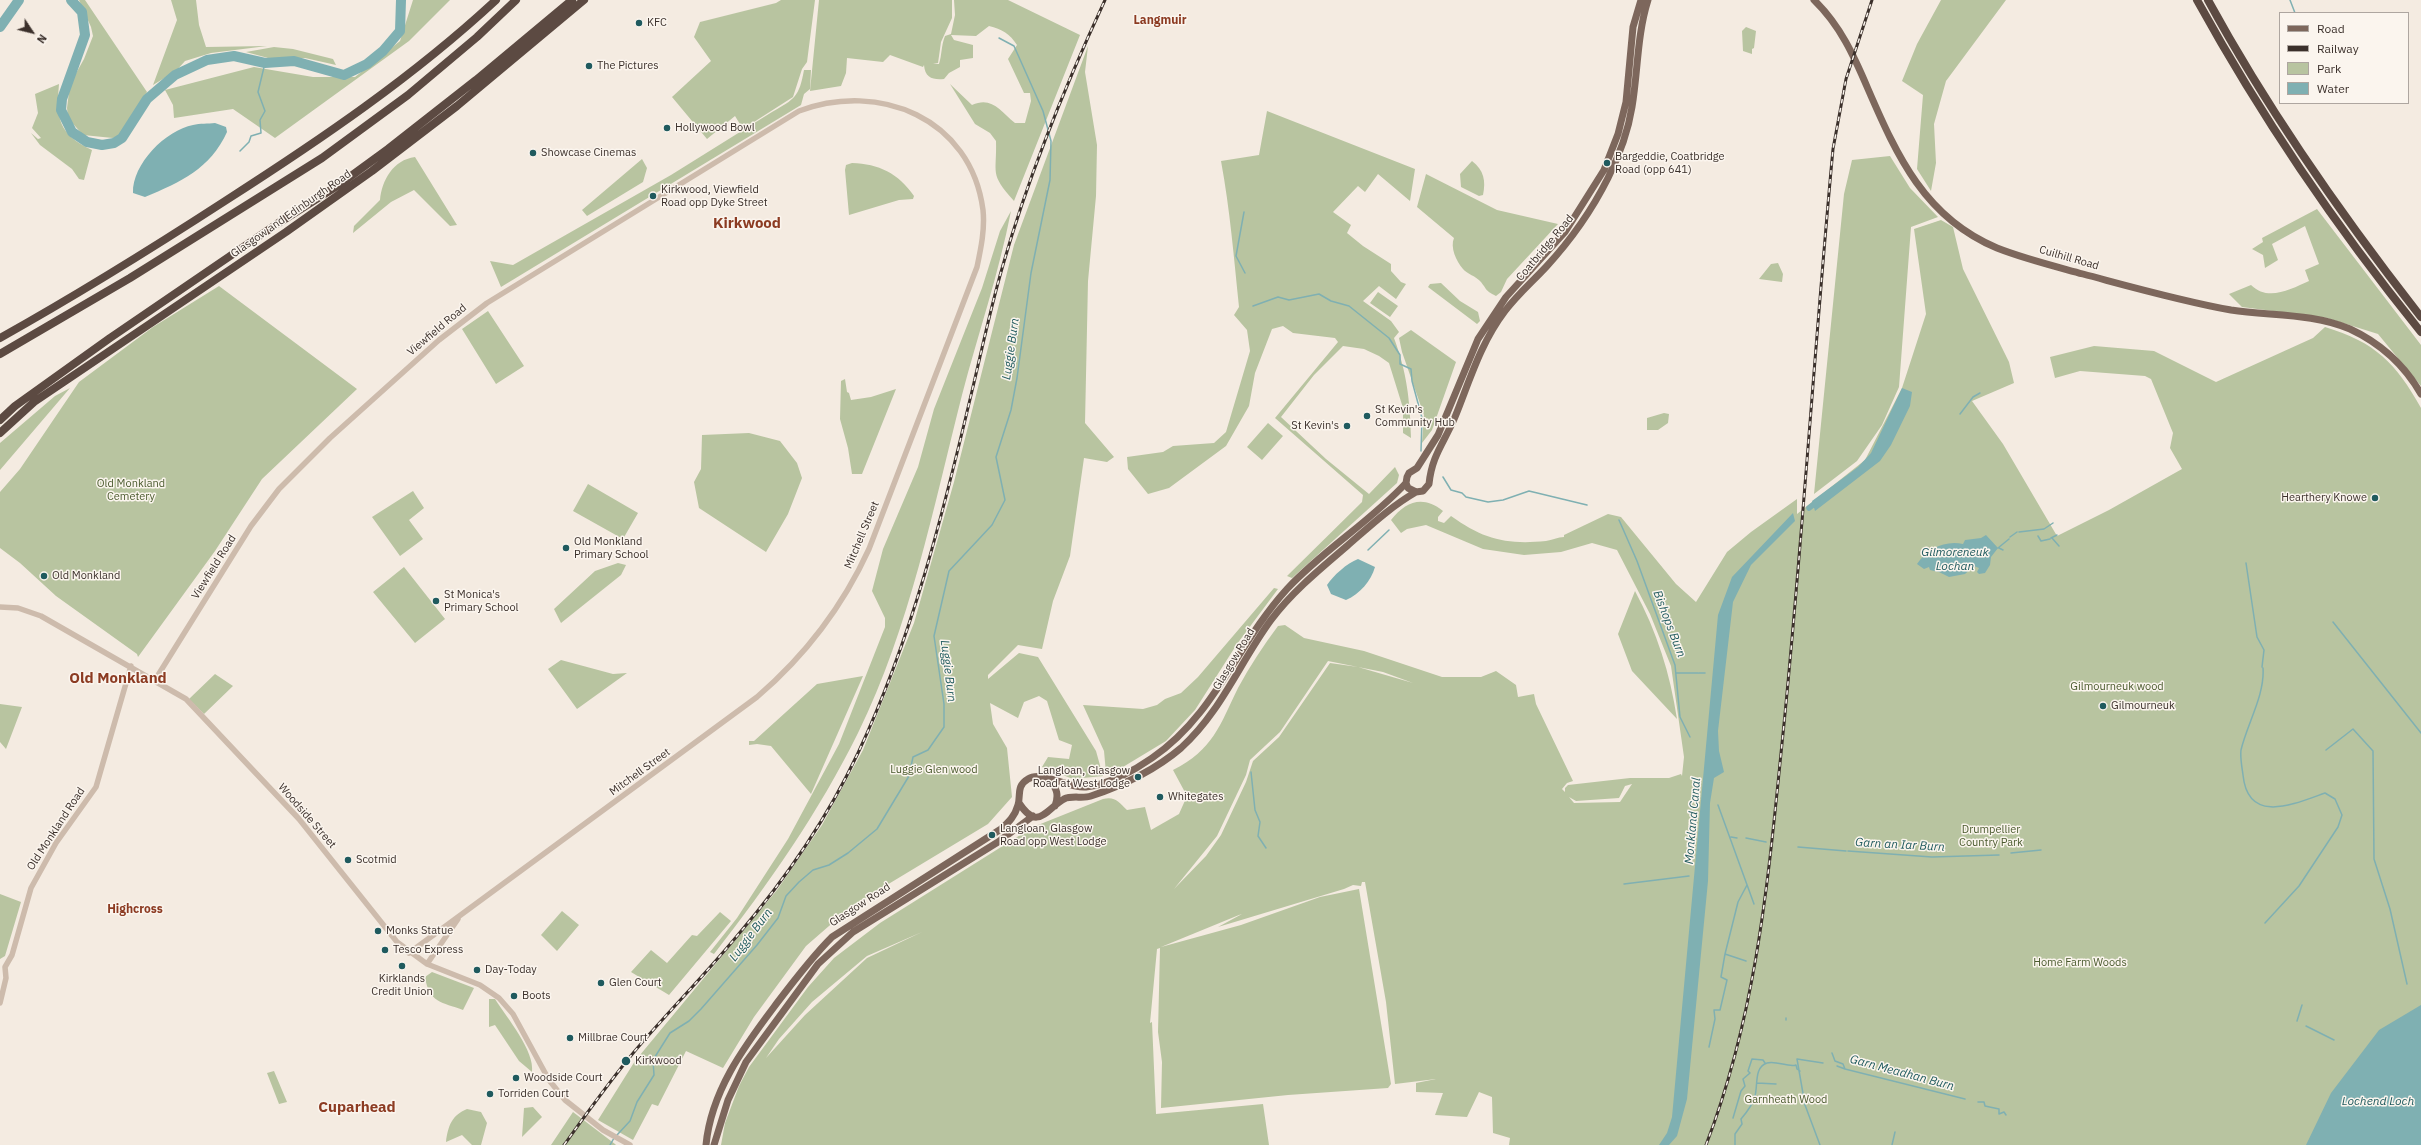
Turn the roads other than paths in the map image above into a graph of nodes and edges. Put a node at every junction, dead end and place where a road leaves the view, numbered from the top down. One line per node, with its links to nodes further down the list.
1 (496, 0): 15 (highway)
2 (516, 0): 16 (highway)
3 (570, 0): 18 (highway, Glasgow and Edinburgh Road)
4 (584, 0): 11 (highway, Glasgow and Edinburgh Road)
5 (591, 0): 11 (highway)
6 (1641, 0): 20 (main road, Coatbridge Road)
7 (1648, 0): 21 (main road, Coatbridge Road)
8 (1814, 0): 17 (main road, Cuilhill Road)
9 (2198, 0): 14 (highway)
10 (2208, 0): 13 (highway)
11 (479, 88): 19 (highway, Glasgow and Edinburgh Road)
12 (827, 103): 30 (street, Viewfield Road); 35 (street, Mitchell Street)
13 (2421, 317)
14 (2421, 332)
15 (0, 338)
16 (0, 354)
17 (2421, 394)
18 (0, 420)
19 (0, 433)
20 (1417, 468): 21 (main road); 22 (main road, Coatbridge Road)
21 (1429, 475): 23 (main road, Coatbridge Road)
22 (1406, 483): 23 (main road); 24 (main road, Glasgow Road)
23 (1416, 492): 25 (main road, Glasgow Road)
24 (1288, 588): 25 (main road); 27 (main road, Glasgow Road)
25 (1294, 594): 29 (main road, Glasgow Road)
26 (0, 607): 28 (street, Woodside Street)
27 (1236, 662): 29 (main road); 31 (main road, Glasgow Road)
28 (131, 666): 30 (street, Woodside Street); 38 (street, Old Monkland Road)
29 (1243, 666): 33 (main road, Glasgow Road)
30 (155, 680): 36 (street, Woodside Street)
31 (1050, 780): 32 (main road, Glasgow Road); 33 (main road)
32 (1019, 803): 34 (main road); 40 (main road, Glasgow Road)
33 (1056, 806): 34 (main road, Glasgow Road)
34 (1033, 816): 41 (main road, Glasgow Road)
35 (462, 915): 36 (street, Mitchell Street); 37 (street, Mitchell Street)
36 (409, 953): 37 (street, Woodside Street)
37 (427, 964): 39 (street, Woodside Street)
38 (0, 1003)
39 (629, 1144)
40 (706, 1145)
41 (714, 1145)

